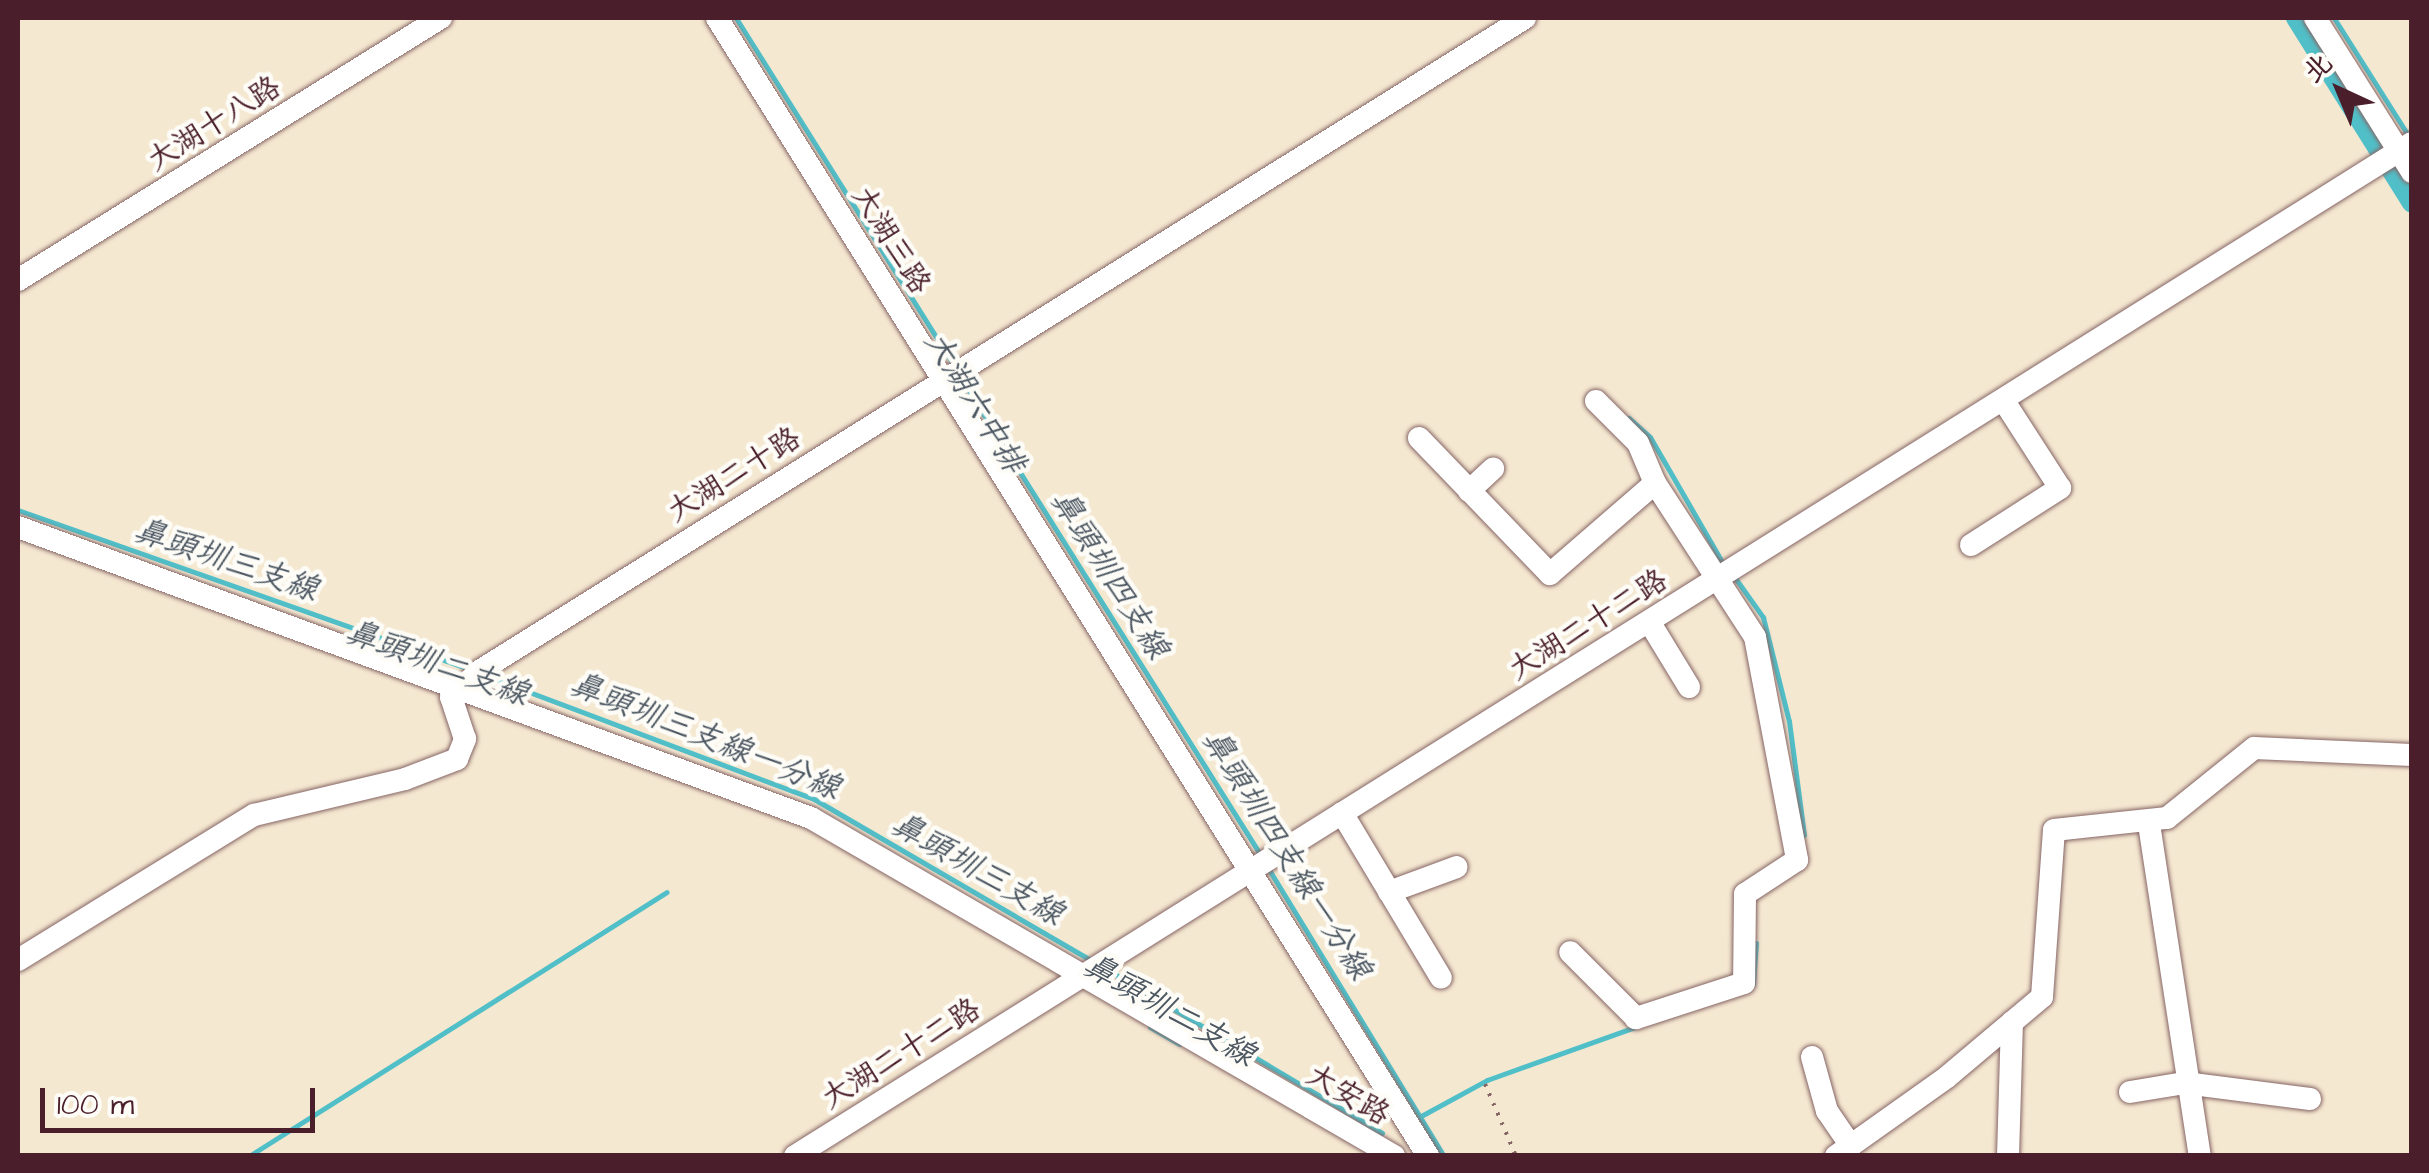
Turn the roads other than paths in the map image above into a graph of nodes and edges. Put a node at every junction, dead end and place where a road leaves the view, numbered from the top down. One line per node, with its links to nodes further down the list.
1 (440, 18): 6 (street, 大湖十八路)
2 (718, 18): 7 (street, 大湖三路)
3 (1526, 18): 7 (street, 大湖二十路)
4 (2315, 18): 5 (street)
5 (2407, 155): 9 (street, 大湖二十二路)
6 (18, 280)
7 (942, 380): 18 (street, 大湖二十路); 24 (street, 大湖三路)
8 (1596, 401): 12 (street)
9 (2004, 401): 15 (street); 16 (street, 大湖二十二路)
10 (1419, 438): 13 (street)
11 (1493, 470): 13 (street)
12 (1656, 483): 13 (street); 16 (street)
13 (1469, 491)
14 (18, 527): 18 (street, 大安路)
15 (1971, 546)
16 (1722, 578): 17 (street, 大湖二十二路); 26 (street)
17 (1650, 623): 19 (street); 21 (street, 大湖二十二路)
18 (459, 686): 27 (street); 28 (street, 大安路)
19 (1690, 687)
20 (2412, 756): 22 (street)
21 (1342, 813): 24 (street, 大湖二十二路); 25 (street)
22 (2149, 824): 30 (street); 32 (street)
23 (1457, 867): 25 (street)
24 (1252, 872): 28 (street, 大湖二十二路); 38 (street, 大湖三路)
25 (1389, 892): 29 (street)
26 (1570, 952)
27 (18, 960)
28 (1081, 977): 36 (street, 大湖二十二路); 37 (street, 大安路)
29 (1441, 978)
30 (2012, 1022): 35 (street); 39 (street)
31 (1812, 1057): 35 (street)
32 (2186, 1083): 33 (street); 34 (street); 40 (street)
33 (2130, 1092)
34 (2310, 1100)
35 (1844, 1150)
36 (795, 1156)
37 (1394, 1156)
38 (1428, 1156)
39 (2008, 1156)
40 (2200, 1156)

